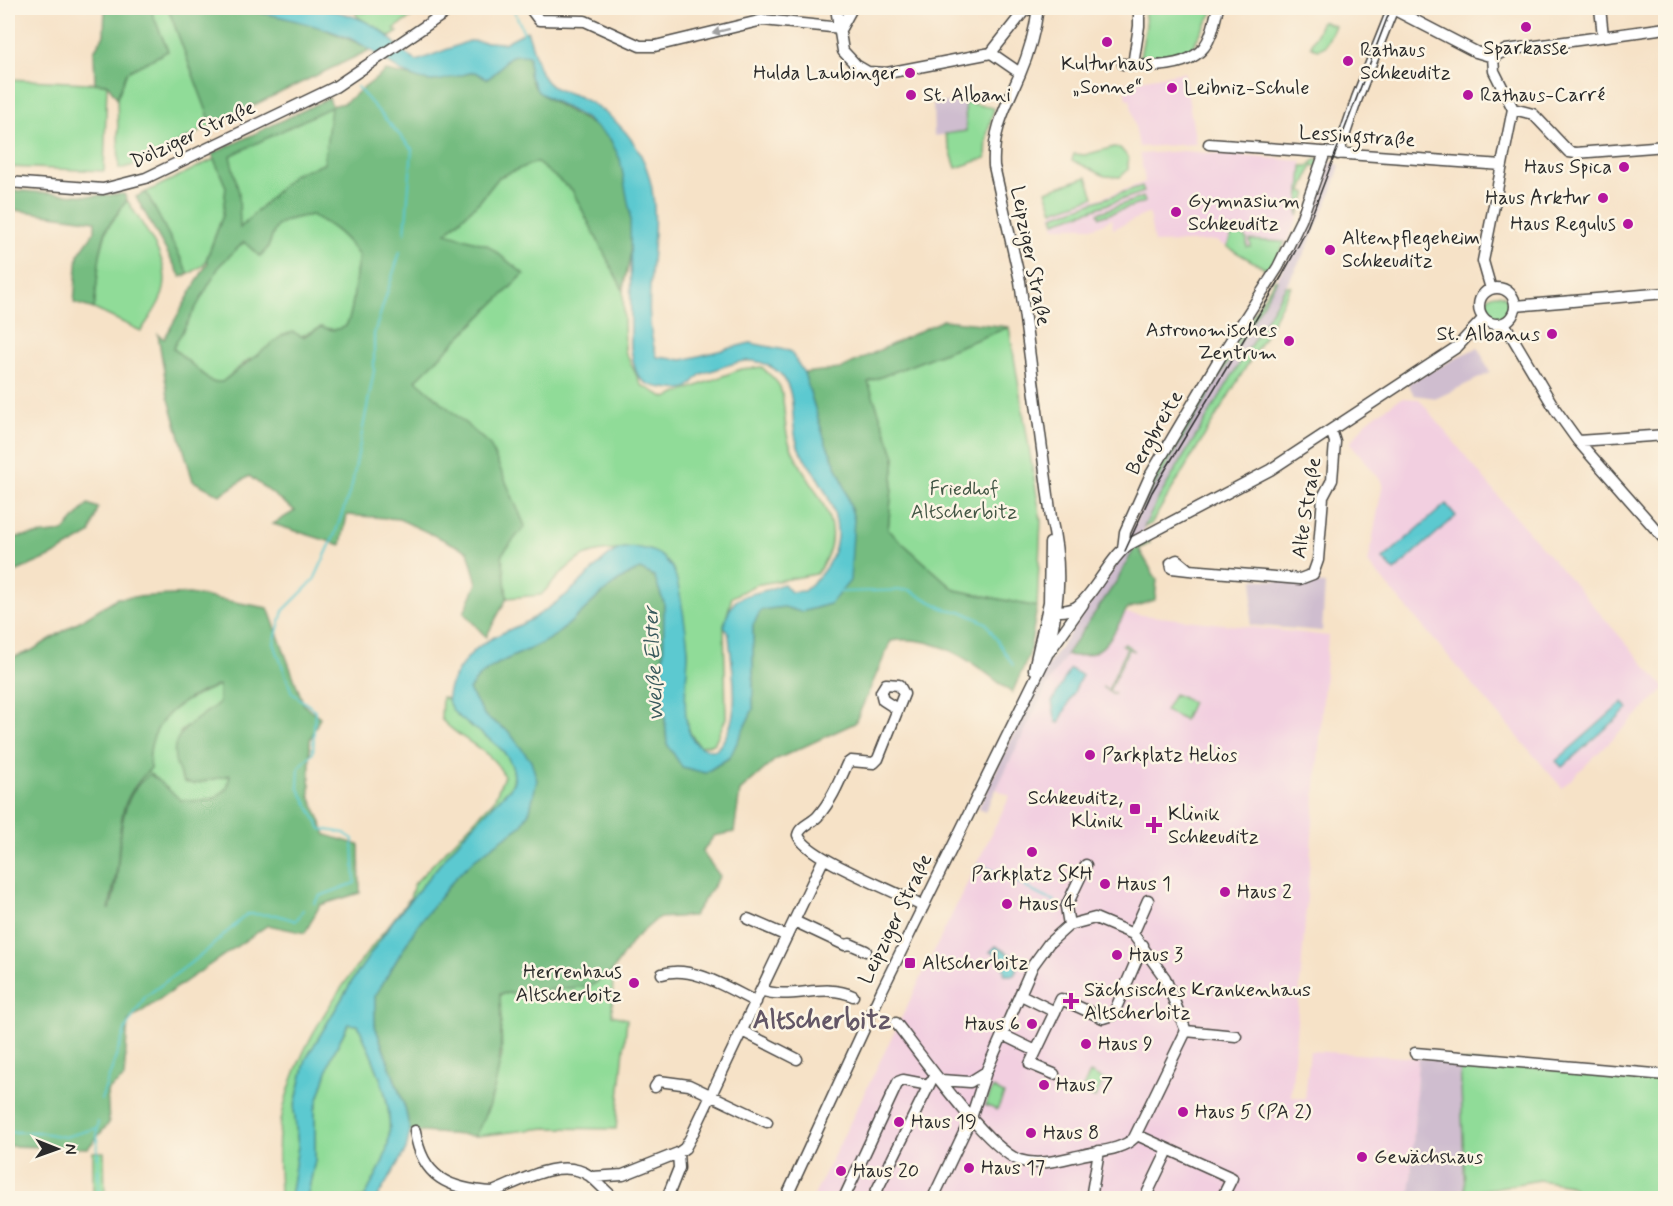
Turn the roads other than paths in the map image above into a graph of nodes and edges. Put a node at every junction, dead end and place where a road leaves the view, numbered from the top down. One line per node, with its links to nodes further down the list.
1 (452, 8): 23 (street, Dölziger Straße)
2 (530, 8): 11 (street, one-way to 2)
3 (836, 8): 11 (street)
4 (852, 8): 11 (street)
5 (1033, 8): 14 (street)
6 (1038, 8): 16 (street, Leipziger Straße)
7 (1139, 8): 8 (street)
8 (1218, 8)
9 (1392, 8): 15 (street); 21 (street)
10 (1600, 8): 13 (street)
11 (841, 28): 14 (street)
12 (1665, 28): 13 (street)
13 (1603, 36): 15 (street)
14 (991, 52): 16 (street)
15 (1493, 57): 17 (street)
16 (1020, 73): 32 (street, Leipziger Straße)
17 (1513, 109): 19 (street); 22 (street)
18 (1209, 144): 20 (street, Lessingstraße)
19 (1665, 146)
20 (1325, 152): 21 (street, Lessingstraße); 34 (street, Bergbreite)
21 (1338, 154): 22 (street, Lessingstraße)
22 (1502, 165): 24 (street)
23 (8, 182)
24 (1491, 289): 26 (street); 27 (street)
25 (1665, 293): 26 (street)
26 (1515, 306): 28 (street)
27 (1484, 319): 28 (street); 29 (street, Alte Straße)
28 (1504, 323): 31 (street)
29 (1331, 430): 34 (street, Alte Straße); 35 (street, Alte Straße)
30 (1665, 435): 31 (street)
31 (1578, 441): 33 (street)
32 (1051, 518): 37 (street, Leipziger Straße); 37 (street, Leipziger Straße)
33 (1665, 541)
34 (1123, 549): 36 (street, Bergbreite)
35 (1189, 570)
36 (1086, 599): 37 (street); 38 (street, Leipziger Straße)
37 (1052, 611): 39 (street, Leipziger Straße)
38 (1069, 625): 39 (street); 40 (street, Leipziger Straße)
39 (1050, 626): 40 (street, Leipziger Straße); 41 (street, Leipziger Straße)
40 (1047, 655): 41 (street, Leipziger Straße)
41 (1029, 690): 46 (street, Leipziger Straße)
42 (897, 709): 43 (street)
43 (824, 858): 46 (street); 48 (street)
44 (1086, 865): 49 (street)
45 (1148, 900): 50 (street)
46 (923, 907): 87 (street, Leipziger Straße)
47 (747, 919): 51 (street)
48 (794, 921): 51 (street); 53 (street)
49 (1069, 925): 50 (street); 56 (street)
50 (1133, 934): 52 (street)
51 (787, 936): 55 (street)
52 (1143, 945): 59 (street); 62 (street)
53 (866, 951)
54 (662, 974): 58 (street)
55 (761, 990): 57 (street); 58 (street)
56 (1022, 995): 59 (street); 63 (street)
57 (853, 996)
58 (756, 1002): 61 (street)
59 (1055, 1011): 65 (street)
60 (896, 1023): 71 (street)
61 (742, 1031): 67 (street); 74 (street)
62 (1186, 1031): 64 (street); 78 (street)
63 (1003, 1035): 65 (street); 68 (street)
64 (1236, 1036)
65 (1036, 1051): 69 (street)
66 (1415, 1053): 70 (street)
67 (797, 1059)
68 (986, 1072): 71 (street); 75 (street)
69 (1054, 1074)
70 (1665, 1075)
71 (938, 1076): 72 (street); 75 (street)
72 (929, 1085): 88 (street); 89 (street)
73 (655, 1087): 74 (street)
74 (711, 1096): 76 (street); 81 (street)
75 (971, 1118): 80 (street); 84 (street)
76 (767, 1122)
77 (415, 1131): 83 (street)
78 (1137, 1135): 79 (street); 80 (street)
79 (1168, 1150): 91 (street); 92 (street)
80 (1099, 1151): 90 (street)
81 (678, 1153): 82 (street); 86 (street)
82 (592, 1177): 83 (street); 85 (street)
83 (489, 1195)
84 (937, 1197)
85 (614, 1198)
86 (668, 1198)
87 (786, 1198)
88 (844, 1198)
89 (873, 1198)
90 (1091, 1198)
91 (1145, 1198)
92 (1222, 1198)

